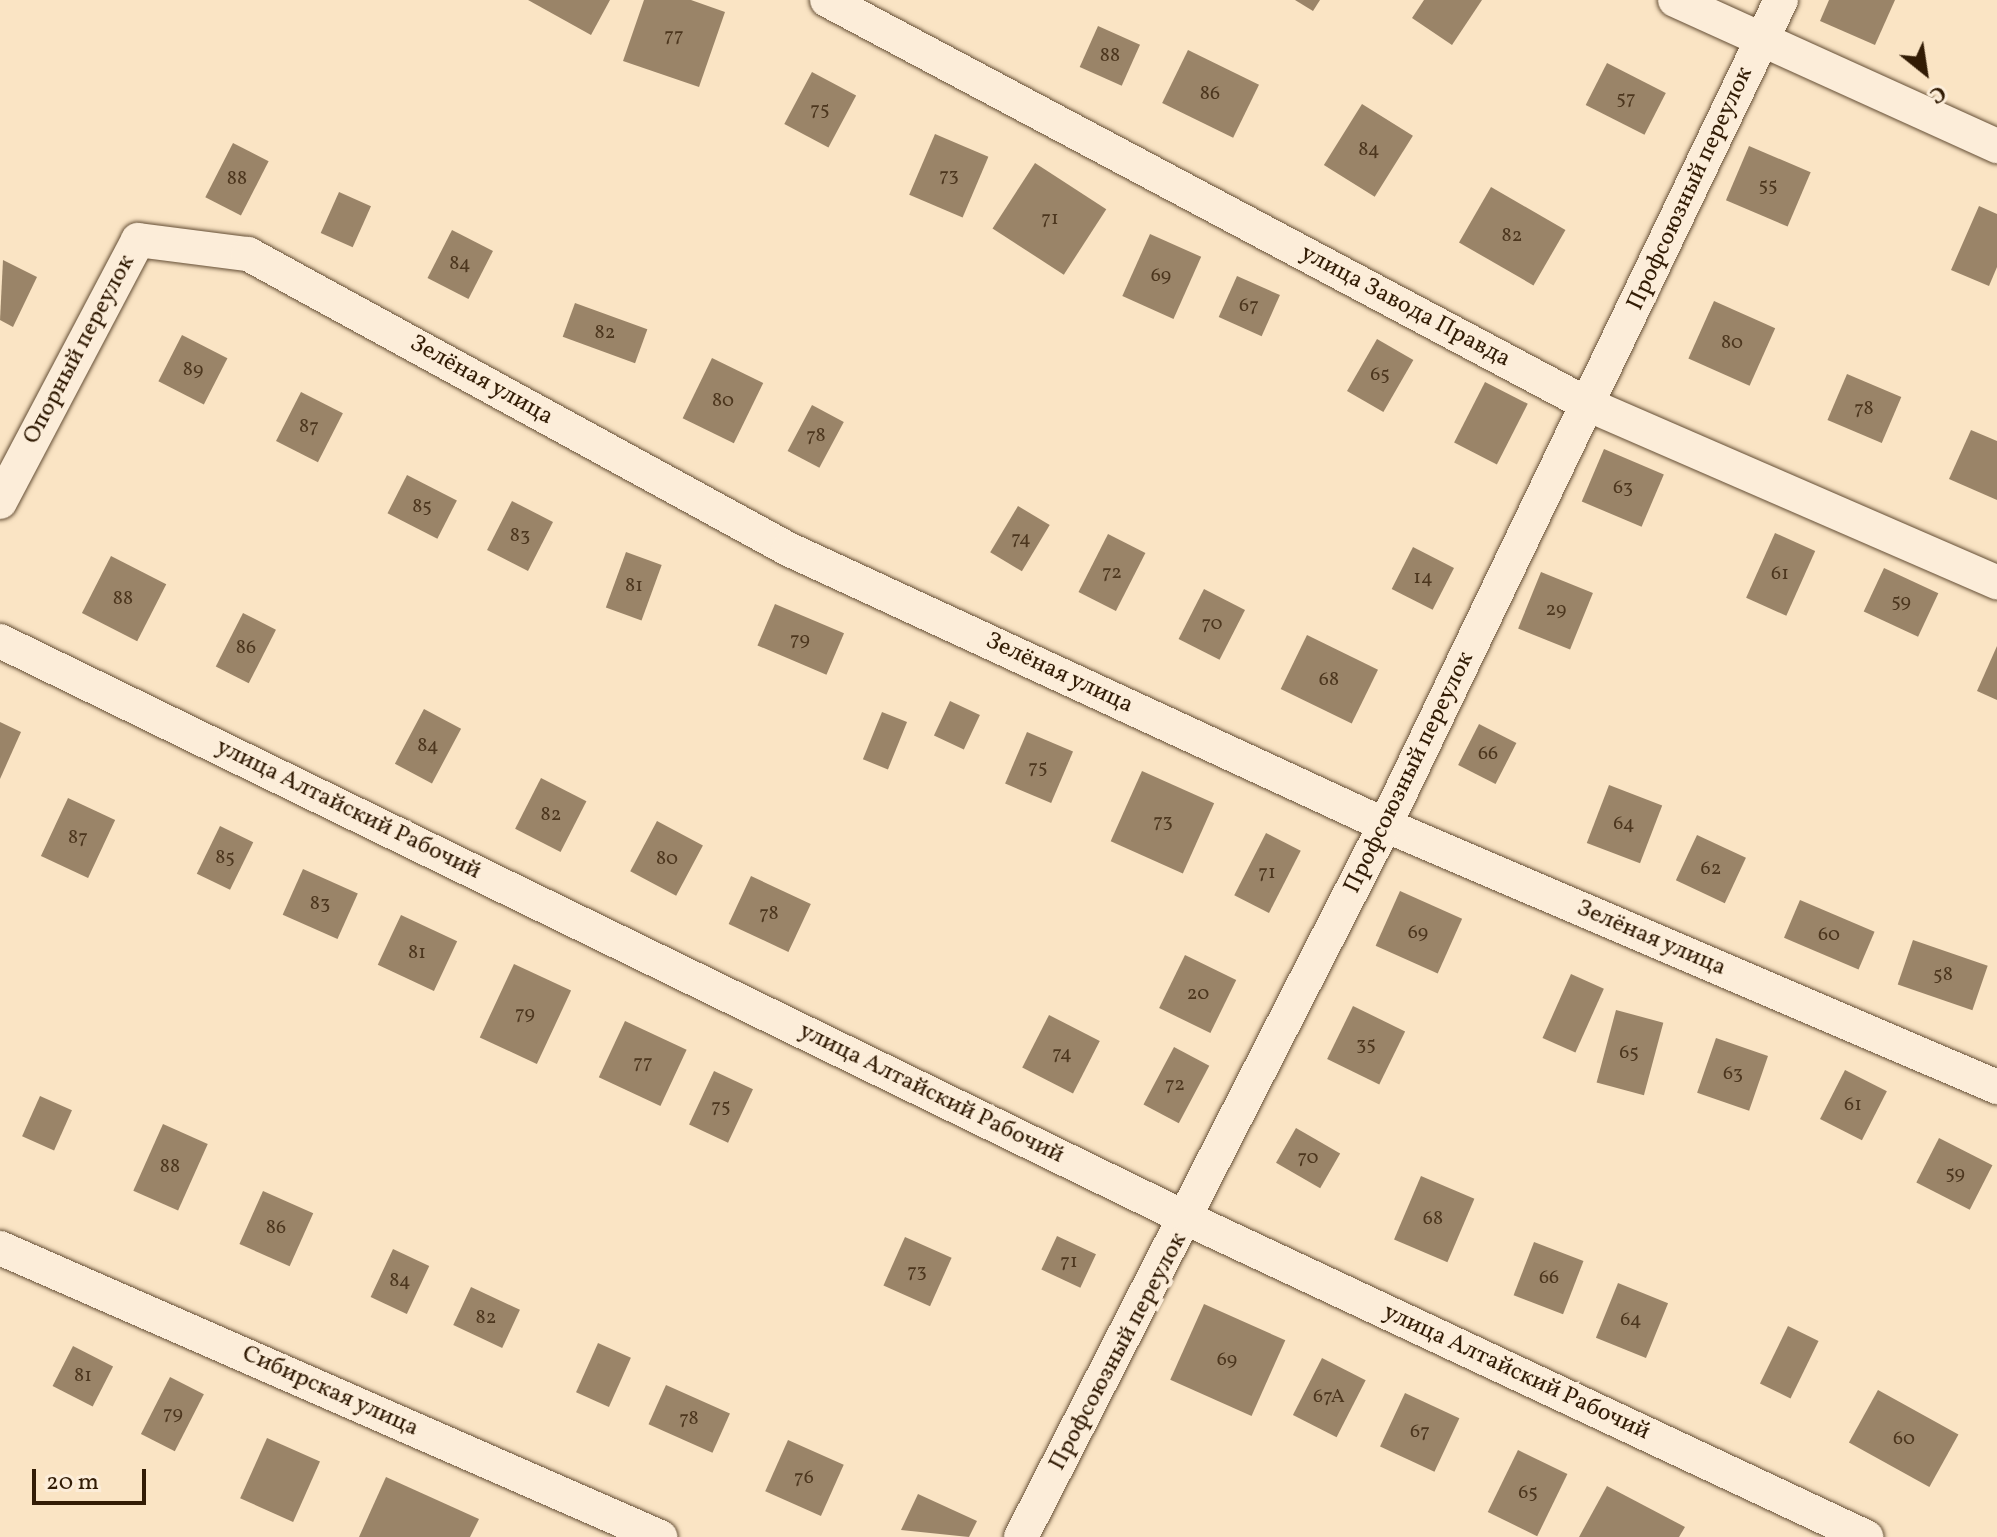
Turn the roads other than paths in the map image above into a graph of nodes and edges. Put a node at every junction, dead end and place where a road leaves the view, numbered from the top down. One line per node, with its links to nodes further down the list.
1 (827, 0): 7 (street, улица Завода Правда)
2 (1675, 0): 4 (street)
3 (1781, 0): 4 (street, Профсоюзный переулок)
4 (1762, 41): 5 (street); 7 (street, Профсоюзный переулок)
5 (1997, 146)
6 (138, 240): 8 (street, Опорный переулок); 11 (street, Зелёная улица)
7 (1589, 405): 9 (street, улица Завода Правда); 11 (street, Профсоюзный переулок)
8 (0, 502)
9 (1997, 582)
10 (0, 641): 13 (street, улица Алтайский Рабочий)
11 (1385, 825): 12 (street, Зелёная улица); 13 (street, Профсоюзный переулок)
12 (1997, 1087)
13 (1190, 1220): 16 (street, Профсоюзный переулок); 17 (street, улица Алтайский Рабочий)
14 (0, 1248): 15 (street, Сибирская улица)
15 (660, 1537)
16 (1021, 1537)
17 (1866, 1537)

